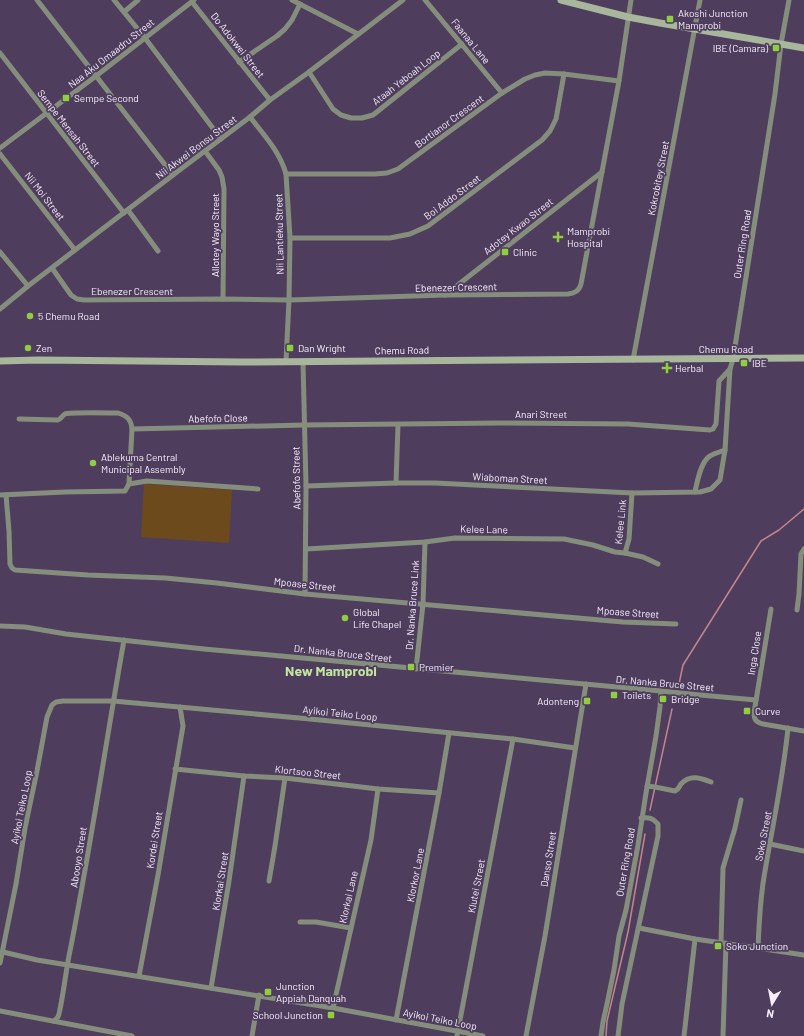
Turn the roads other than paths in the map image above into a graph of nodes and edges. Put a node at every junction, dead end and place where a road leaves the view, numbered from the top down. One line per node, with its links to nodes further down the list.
1 (36, 0): 25 (street)
2 (114, 0): 13 (street)
3 (138, 0): 13 (street)
4 (292, 0): 12 (street)
5 (403, 0): 16 (street, Nii Akwei Bonsu Street)
6 (425, 0): 18 (street, Faanaa Lane)
7 (561, 0): 14 (street)
8 (631, 0): 14 (street, Ebenezer Crescent)
9 (700, 0): 15 (street, Kokrobitey Street)
10 (789, 0): 19 (street, Outer Ring Road)
11 (193, 1): 17 (street, Naa Aku Omaadru Street); 22 (street, Do Adokwei Street)
12 (300, 4): 16 (street); 22 (street)
13 (124, 12): 17 (street)
14 (628, 17): 15 (street); 26 (street, Ebenezer Crescent)
15 (695, 29): 19 (street); 51 (street, Kokrobitey Street)
16 (358, 34): 23 (street, Nii Akwei Bonsu Street)
17 (145, 38): 25 (street, Naa Aku Omaadru Street); 31 (street)
18 (462, 44): 23 (street, Ataah Yeboah Loop); 27 (street, Faanaa Lane)
19 (781, 44): 20 (street); 50 (street, Outer Ring Road)
20 (804, 48)
21 (0, 53): 29 (street, Sempe Mensah Street)
22 (239, 62): 28 (street, Do Adokwei Street)
23 (309, 72): 28 (street, Nii Akwei Bonsu Street)
24 (564, 74): 26 (street, Bortianor Crescent); 27 (street, Bortianor Crescent); 39 (street, Boi Addo Street)
25 (96, 76): 29 (street, Naa Aku Omaadru Street); 37 (street)
26 (619, 81): 35 (street, Ebenezer Crescent)
27 (502, 93): 36 (street, Bortianor Crescent)
28 (270, 100): 30 (street, Nii Akwei Bonsu Street)
29 (47, 114): 32 (street, Naa Aku Omaadru Street); 38 (street, Sempe Mensah Street)
30 (250, 117): 31 (street, Nii Akwei Bonsu Street); 36 (street, Nii Lantieku Street)
31 (221, 139): 33 (street, Nii Akwei Bonsu Street)
32 (0, 148)
33 (205, 151): 37 (street, Nii Akwei Bonsu Street); 46 (street, Allotey Wayo Street)
34 (0, 154): 40 (street, Nii Moi Street)
35 (602, 172): 45 (street, Adotey Kwao Street); 45 (street, Ebenezer Crescent)
36 (286, 174): 39 (street, Nii Lantieku Street)
37 (173, 175): 38 (street, Nii Akwei Bonsu Street)
38 (126, 212): 40 (street, Nii Akwei Bonsu Street); 42 (street, Sempe Mensah Street)
39 (290, 238): 47 (street, Nii Lantieku Street)
40 (75, 250): 43 (street, Nii Akwei Bonsu Street)
41 (0, 252): 44 (street)
42 (158, 252)
43 (52, 268): 44 (street, Nii Akwei Bonsu Street); 46 (street, Ebenezer Crescent)
44 (28, 286): 48 (street, Nii Akwei Bonsu Street)
45 (445, 295): 47 (street, Ebenezer Crescent)
46 (223, 299): 47 (street, Ebenezer Crescent)
47 (289, 300): 53 (street, Nii Lantieku Street)
48 (0, 309)
49 (804, 358): 50 (street, Chemu Road)
50 (733, 359): 51 (street, Chemu Road); 55 (street, Outer Ring Road)
51 (633, 360): 54 (street, Chemu Road)
52 (0, 361): 53 (street, Chemu Road)
53 (286, 361): 54 (street, Chemu Road)
54 (302, 362): 57 (street, Abefofo Street)
55 (730, 369): 58 (street, Anari Street); 60 (street, Outer Ring Road)
56 (19, 419): 59 (street)
57 (304, 425): 58 (street, Anari Street); 59 (street, Abefofo Close); 63 (street, Abefofo Street)
58 (398, 425): 61 (street)
59 (132, 429): 62 (street)
60 (725, 450): 65 (street, Outer Ring Road); 66 (street)
61 (396, 483): 63 (street, Wiaboman Street); 67 (street, Wiaboman Street)
62 (129, 484): 64 (street); 68 (street)
63 (306, 486): 70 (street, Abefofo Street)
64 (258, 489)
65 (711, 489): 66 (street, Wiaboman Street)
66 (695, 492): 67 (street, Wiaboman Street)
67 (632, 493): 72 (street, Kelee Link)
68 (3, 495): 74 (street, Mpoase Street)
69 (425, 542): 70 (street, Kelee Lane); 72 (street, Kelee Lane); 75 (street, Dr. Nanka Bruce Link)
70 (306, 549): 74 (street, Abefofo Street)
71 (804, 549): 77 (street)
72 (625, 553): 73 (street, Kelee Lane)
73 (658, 564)
74 (305, 594): 75 (street, Mpoase Street)
75 (423, 604): 78 (street, Mpoase Street); 81 (street, Dr. Nanka Bruce Link)
76 (771, 610): 84 (street, Inga Close)
77 (797, 610)
78 (676, 624)
79 (0, 626): 80 (street, Dr. Nanka Bruce Street)
80 (124, 640): 81 (street, Dr. Nanka Bruce Street); 85 (street, Abooyo Street)
81 (416, 669): 82 (street, Dr. Nanka Bruce Street)
82 (586, 684): 83 (street, Dr. Nanka Bruce Street); 91 (street, Danso Street)
83 (661, 691): 84 (street, Dr. Nanka Bruce Street); 96 (street, Outer Ring Road)
84 (756, 700): 87 (street, Inga Close)
85 (113, 701): 86 (street, Ayikoi Teiko Loop); 110 (street, Ayikoi Teiko Loop); 113 (street, Abooyo Street)
86 (180, 707): 89 (street, Ayikoi Teiko Loop); 92 (street, Kordei Street)
87 (788, 728): 88 (street); 101 (street, Soko Street)
88 (804, 731)
89 (449, 733): 90 (street, Ayikoi Teiko Loop); 98 (street, Klorkor Lane)
90 (513, 739): 91 (street, Ayikoi Teiko Loop); 121 (street, Klutei Street)
91 (576, 748): 125 (street, Danso Street)
92 (175, 768): 93 (street, Klortsoo Street); 114 (street, Kordei Street)
93 (244, 776): 94 (street, Klortsoo Street); 115 (street, Klorkai Street)
94 (285, 778): 97 (street, Klortsoo Street); 103 (street)
95 (711, 782): 96 (street)
96 (647, 786): 100 (street, Outer Ring Road)
97 (378, 790): 98 (street, Klortsoo Street); 105 (street, Klorkai Lane)
98 (440, 793): 119 (street, Klorkor Lane)
99 (741, 800): 108 (street)
100 (642, 818): 106 (street); 126 (street, Outer Ring Road)
101 (770, 844): 102 (street); 109 (street, Soko Street)
102 (804, 851)
103 (269, 881)
104 (300, 922): 105 (street)
105 (351, 928): 117 (street, Klorkai Lane)
106 (638, 928): 107 (street); 127 (street)
107 (695, 939): 108 (street); 128 (street)
108 (724, 942): 109 (street); 129 (street)
109 (758, 948): 111 (street)
110 (3, 952): 112 (street); 113 (street, Ayikoi Teiko Loop)
111 (804, 955)
112 (0, 963)
113 (67, 964): 114 (street, Ayikoi Teiko Loop); 120 (street, Abooyo Street)
114 (139, 976): 115 (street, Ayikoi Teiko Loop)
115 (211, 988): 116 (street, Ayikoi Teiko Loop)
116 (259, 995): 117 (street, Ayikoi Teiko Loop); 123 (street)
117 (333, 1008): 119 (street, Ayikoi Teiko Loop)
118 (0, 1011): 120 (street)
119 (396, 1020): 121 (street, Ayikoi Teiko Loop)
120 (54, 1021): 122 (street)
121 (457, 1034): 124 (street, Ayikoi Teiko Loop)
122 (132, 1036)
123 (252, 1036)
124 (483, 1036)
125 (526, 1036)
126 (601, 1036)
127 (618, 1036)
128 (684, 1036)
129 (723, 1036)

